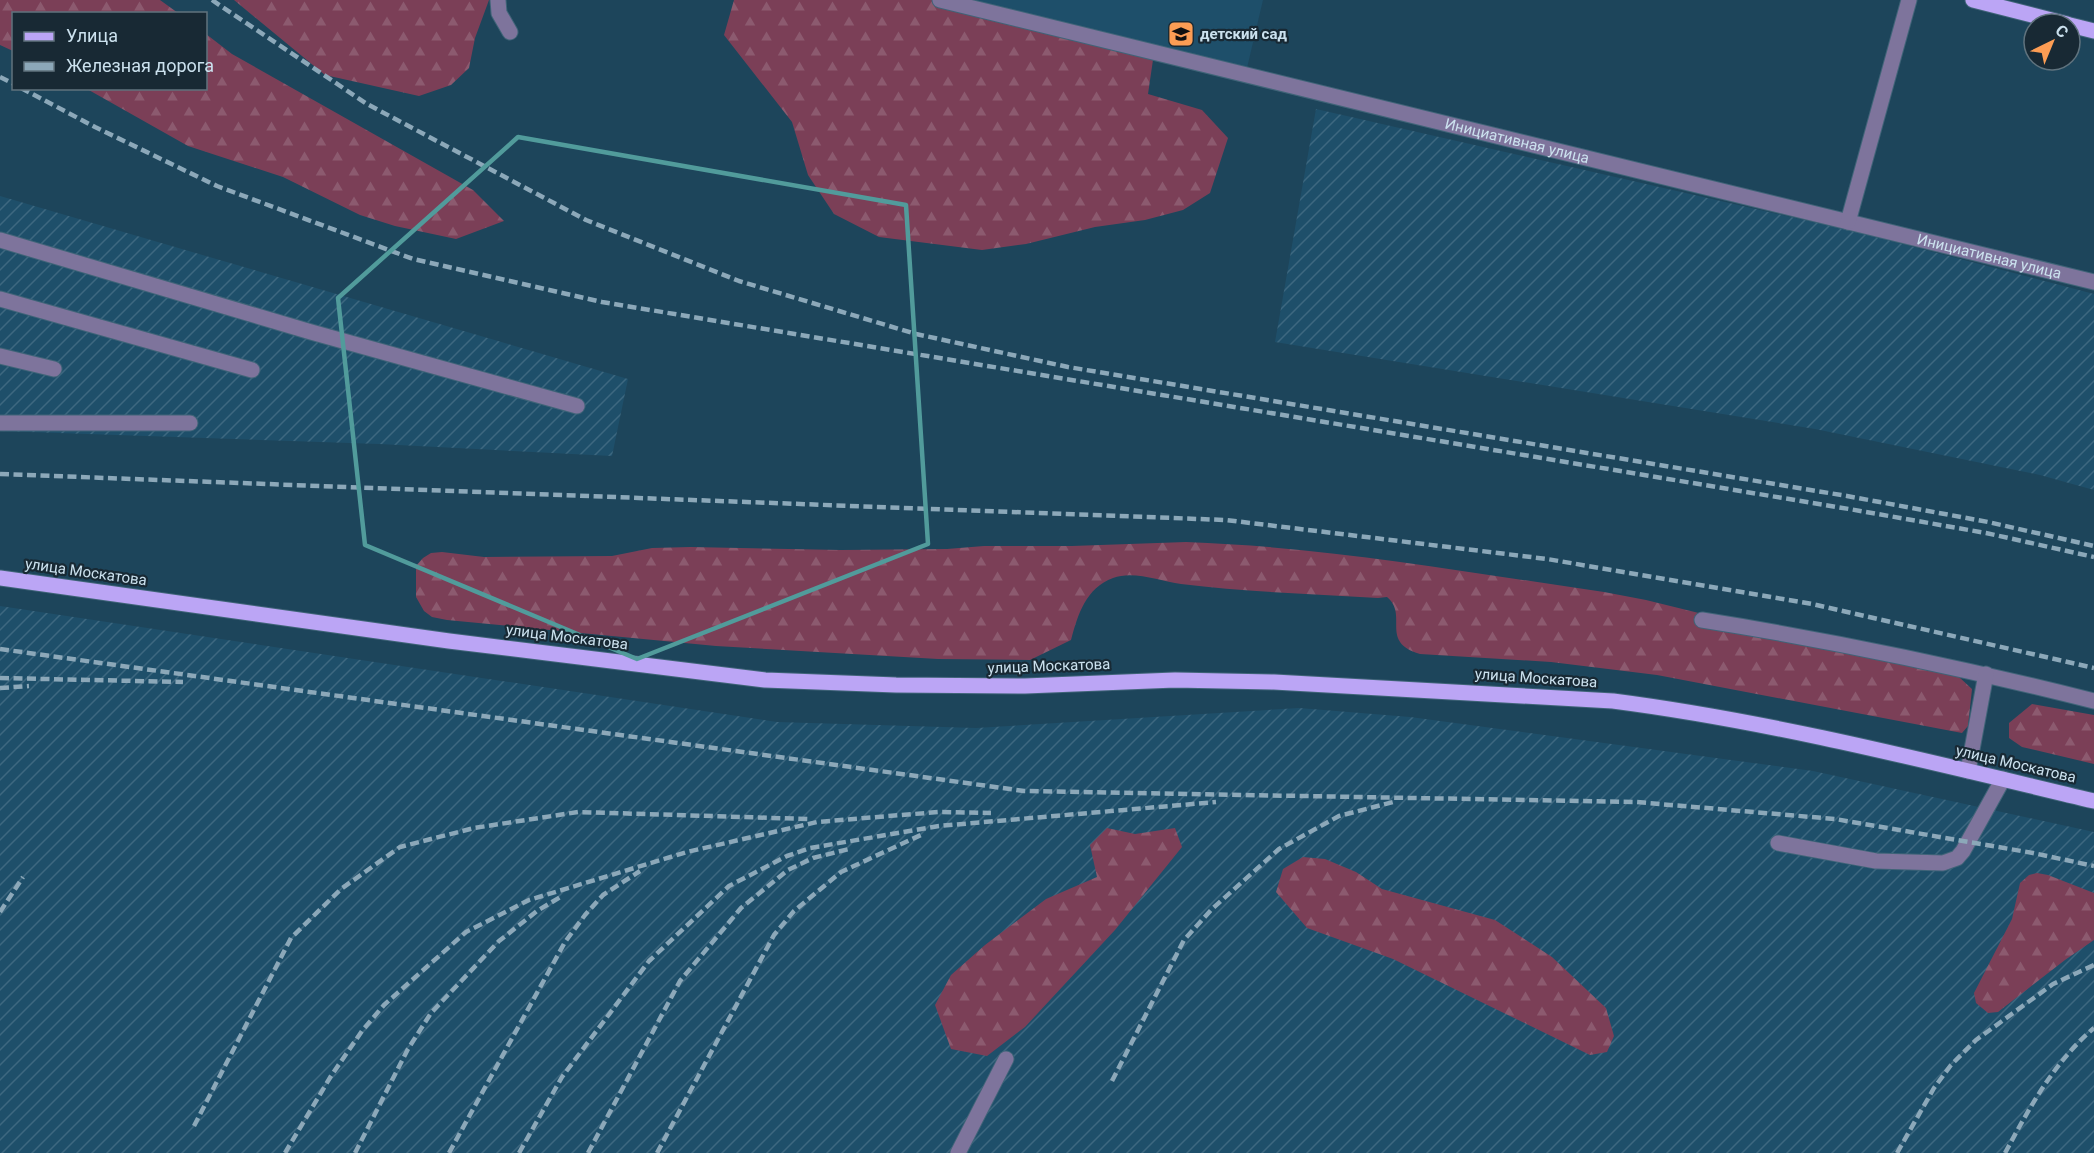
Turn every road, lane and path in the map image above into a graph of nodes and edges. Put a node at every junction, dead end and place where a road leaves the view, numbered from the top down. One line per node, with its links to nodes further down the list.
1 (498, 0): 6 (street)
2 (940, 0): 7 (street, Инициативная улица)
3 (1909, 0): 7 (street)
4 (1973, 0): 5 (main road)
5 (2022, 12)
6 (510, 32)
7 (1848, 222): 9 (street, Инициативная улица)
8 (0, 240): 14 (street)
9 (2094, 282)
10 (0, 299): 13 (street)
11 (0, 356): 12 (street)
12 (0, 365)
13 (252, 370)
14 (577, 406)
15 (0, 423): 16 (street)
16 (190, 423)
17 (0, 578): 21 (main road, улица Москатова)
18 (1702, 620): 19 (street)
19 (1986, 674): 20 (street); 21 (street)
20 (2094, 701)
21 (1968, 771): 22 (main road, улица Москатова)
22 (2003, 779): 23 (main road, улица Москатова); 24 (street)
23 (2094, 801)
24 (1778, 843)
25 (1006, 1059): 26 (street)
26 (958, 1153)

